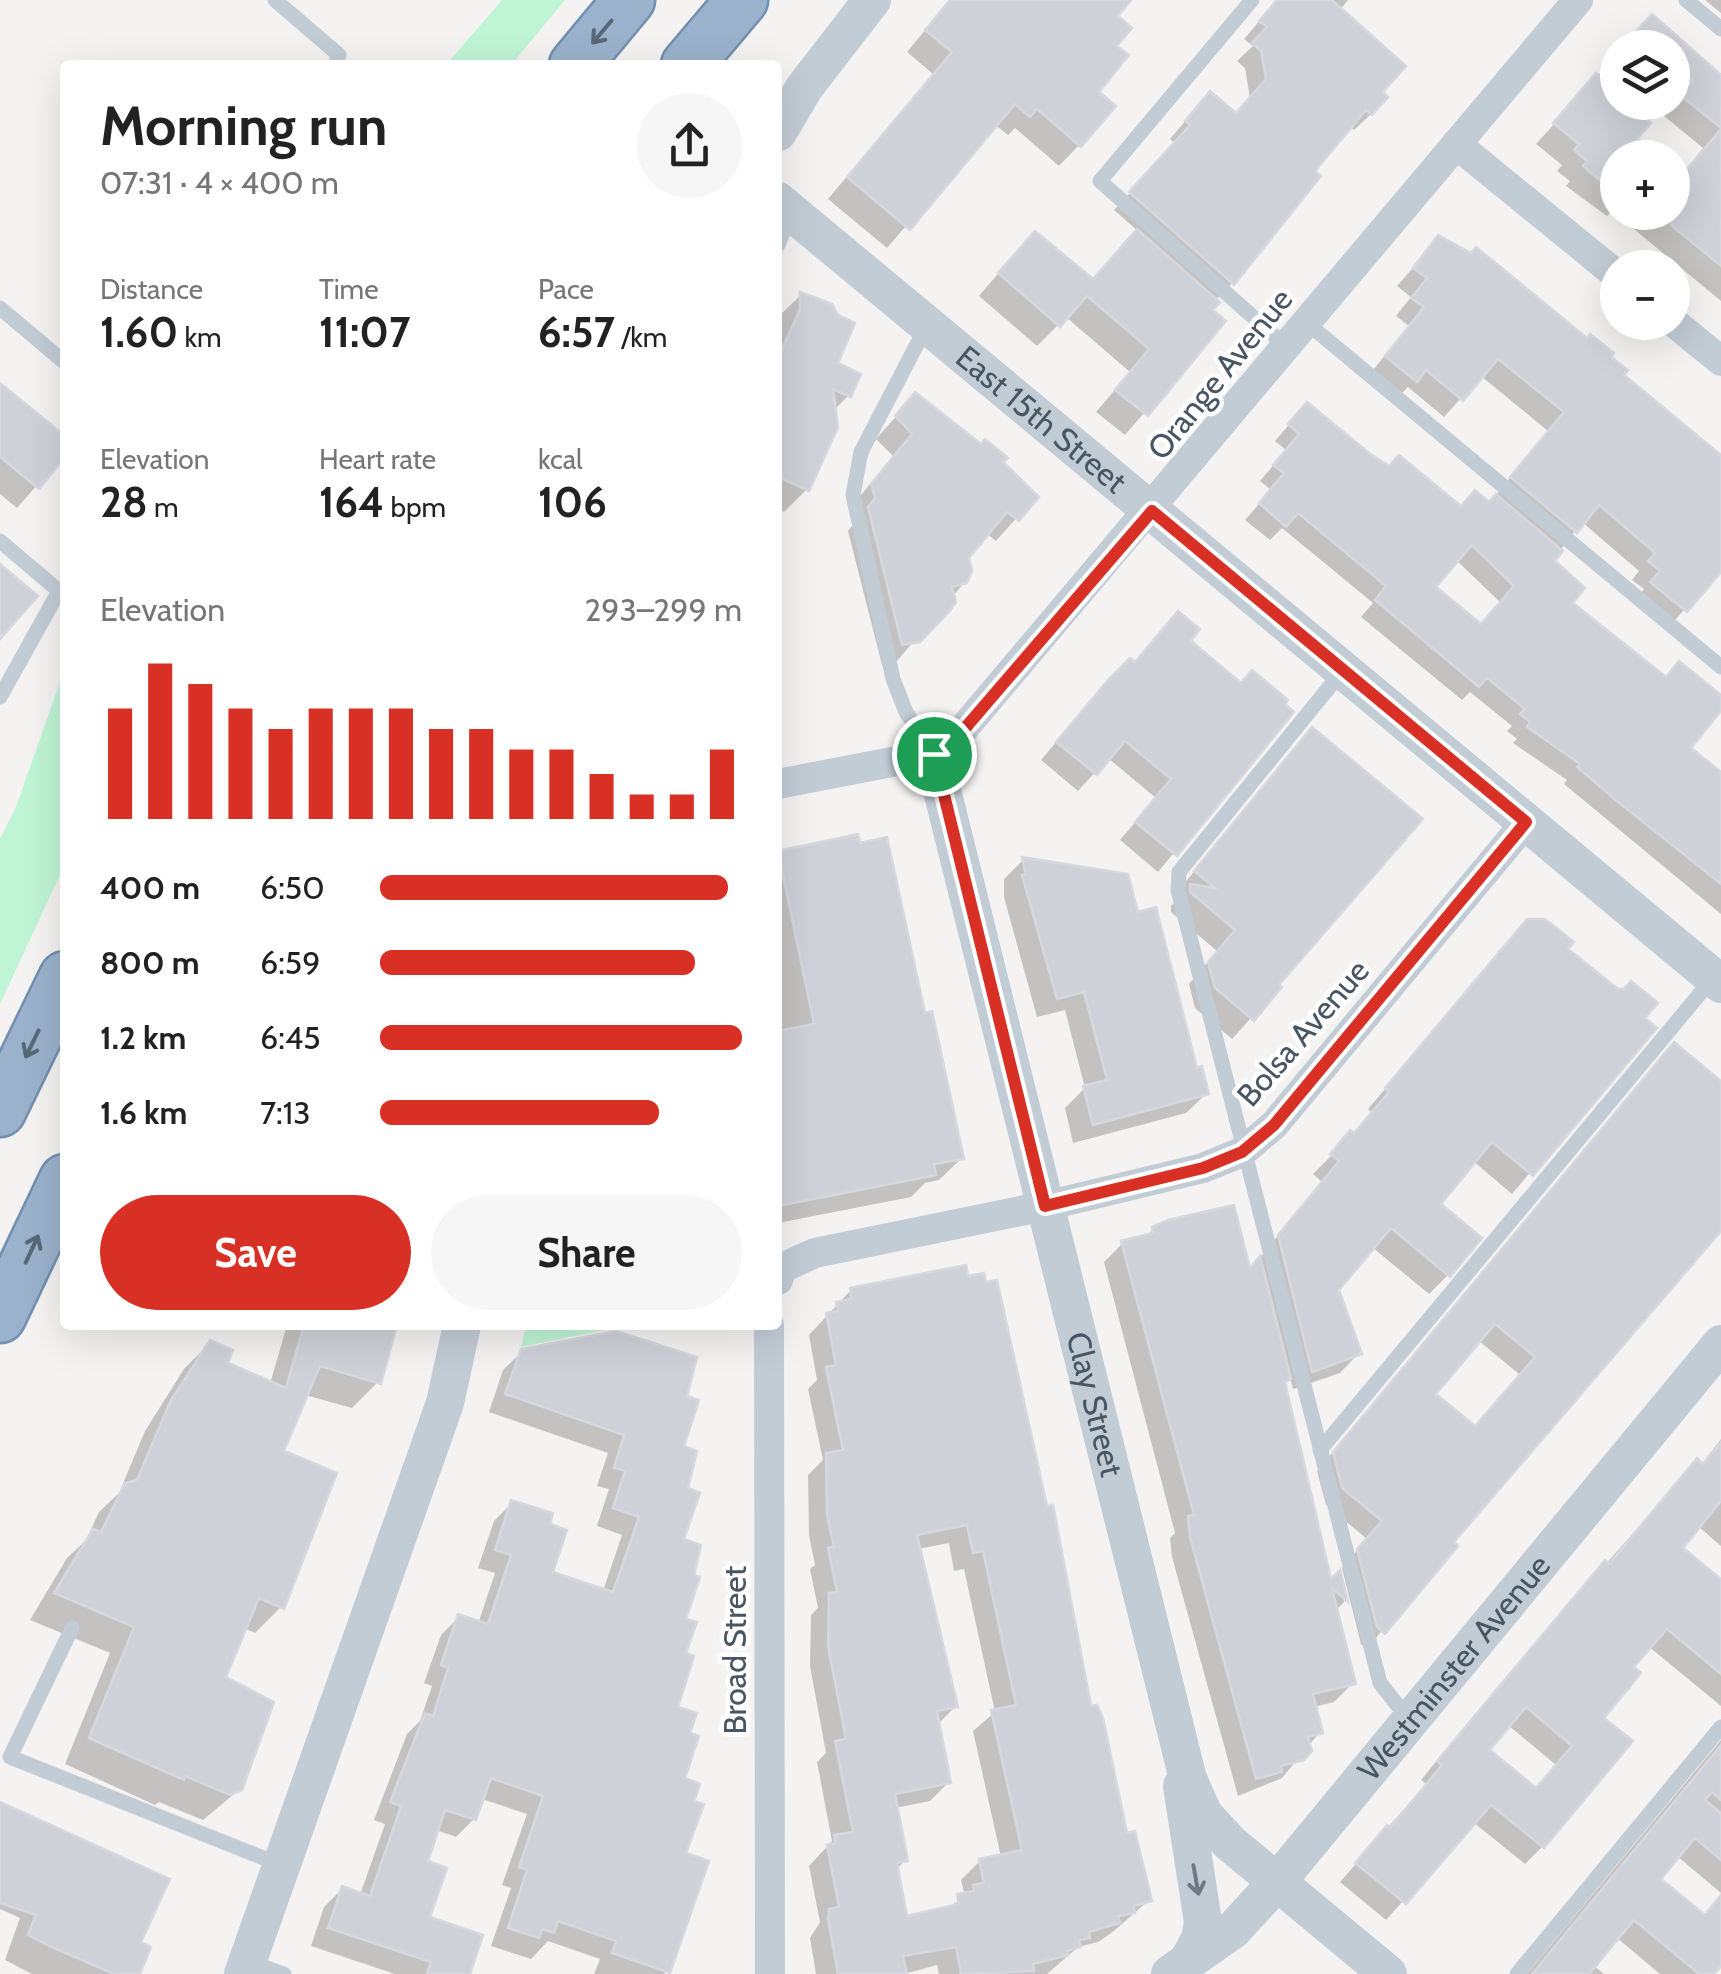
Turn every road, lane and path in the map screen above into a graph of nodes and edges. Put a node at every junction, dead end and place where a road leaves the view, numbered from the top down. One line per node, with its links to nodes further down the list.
1 (275, 0): 9 (lane)
2 (630, 0): 10 (highway, one-way to 10)
3 (742, 0): 11 (highway)
4 (872, 0): 12 (street)
5 (1252, 0): 18 (lane)
6 (1578, 0): 13 (street, Orange Avenue)
7 (1686, 0): 8 (lane)
8 (1721, 28)
9 (337, 60)
10 (579, 60)
11 (691, 60)
12 (782, 125)
13 (1456, 144): 15 (street); 18 (street, Orange Avenue)
14 (782, 220): 17 (street, East 15th Street)
15 (1600, 261)
16 (0, 308): 20 (lane)
17 (927, 325): 22 (street, East 15th Street); 27 (lane)
18 (1297, 335): 22 (street, Orange Avenue); 24 (lane)
19 (1690, 335): 21 (street)
20 (60, 358)
21 (1721, 360)
22 (1152, 511): 25 (street, East 15th Street); 27 (street, Orange Avenue)
23 (0, 541): 26 (lane)
24 (1721, 666)
25 (1344, 669): 29 (street, East 15th Street); 33 (lane)
26 (0, 697)
27 (934, 754): 28 (street); 35 (street, Clay Street)
28 (782, 783)
29 (1526, 822): 30 (street, East 15th Street); 33 (street, Bolsa Avenue)
30 (1717, 981): 41 (lane)
31 (60, 987): 32 (highway, one-way to 32)
32 (0, 1111)
33 (1242, 1152): 35 (street, Bolsa Avenue); 41 (lane)
34 (60, 1191): 37 (highway, one-way to 34)
35 (1045, 1206): 36 (street, Bolsa Avenue); 45 (street, Clay Street)
36 (782, 1273)
37 (0, 1318)
38 (461, 1330): 46 (street)
39 (769, 1330): 51 (street, Broad Street)
40 (1721, 1344): 43 (street, Westminster Avenue)
41 (1320, 1450): 43 (lane)
42 (72, 1628): 46 (lane)
43 (1410, 1721): 47 (street, Westminster Avenue)
44 (1721, 1727): 53 (lane)
45 (1179, 1749): 47 (street, Clay Street); 49 (street, one-way to 49)
46 (281, 1865): 48 (street)
47 (1276, 1882): 49 (street, Westminster Avenue); 52 (street, Clay Street)
48 (245, 1968): 50 (lane)
49 (1178, 1969)
50 (284, 1974)
51 (770, 1974)
52 (1388, 1974)
53 (1517, 1974)

